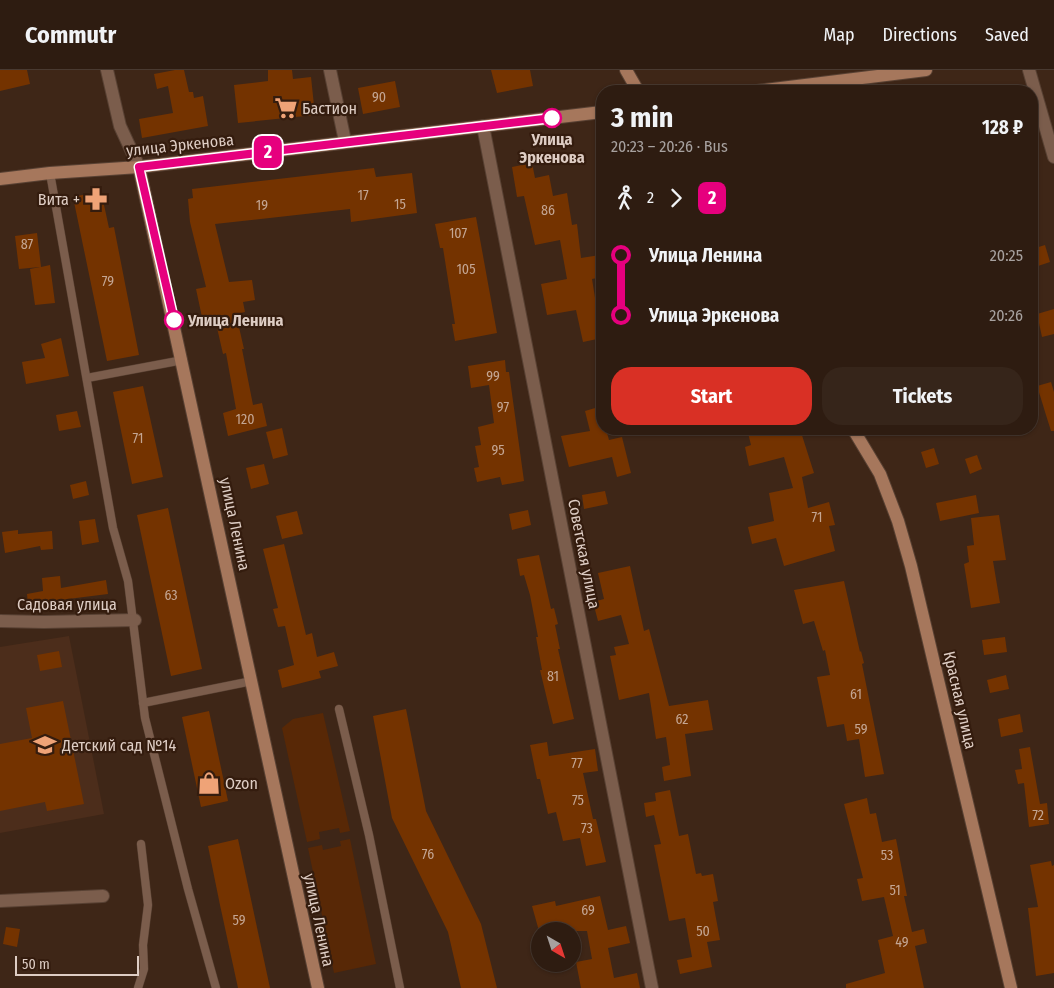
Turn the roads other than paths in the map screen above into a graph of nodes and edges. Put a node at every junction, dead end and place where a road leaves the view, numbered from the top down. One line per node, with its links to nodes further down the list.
1 (107, 70): 14 (street, улица Ленина)
2 (330, 70): 12 (street)
3 (626, 70): 6 (street)
4 (926, 70): 7 (street)
5 (1029, 70): 8 (street)
6 (635, 85)
7 (805, 85)
8 (1033, 85)
9 (1038, 101): 13 (street)
10 (596, 113): 11 (street, улица Эркенова)
11 (483, 126): 12 (street, улица Эркенова); 32 (street, Советская улица)
12 (345, 141): 14 (street, улица Эркенова)
13 (1054, 156)
14 (139, 167): 15 (street, улица Эркенова); 17 (street, улица Ленина)
15 (50, 173): 16 (street, улица Эркенова); 18 (lane)
16 (0, 179)
17 (183, 360): 18 (lane); 22 (street, улица Ленина)
18 (87, 378): 21 (lane)
19 (857, 435): 33 (street, Красная улица)
20 (0, 620): 21 (street, Садовая улица)
21 (135, 620): 23 (lane)
22 (252, 681): 23 (lane); 28 (street, улица Ленина)
23 (143, 703): 30 (lane)
24 (339, 709): 31 (lane)
25 (141, 844): 29 (lane)
26 (103, 896): 27 (street)
27 (0, 901)
28 (315, 987)
29 (140, 988)
30 (216, 988)
31 (400, 988)
32 (652, 988)
33 (1011, 988)

